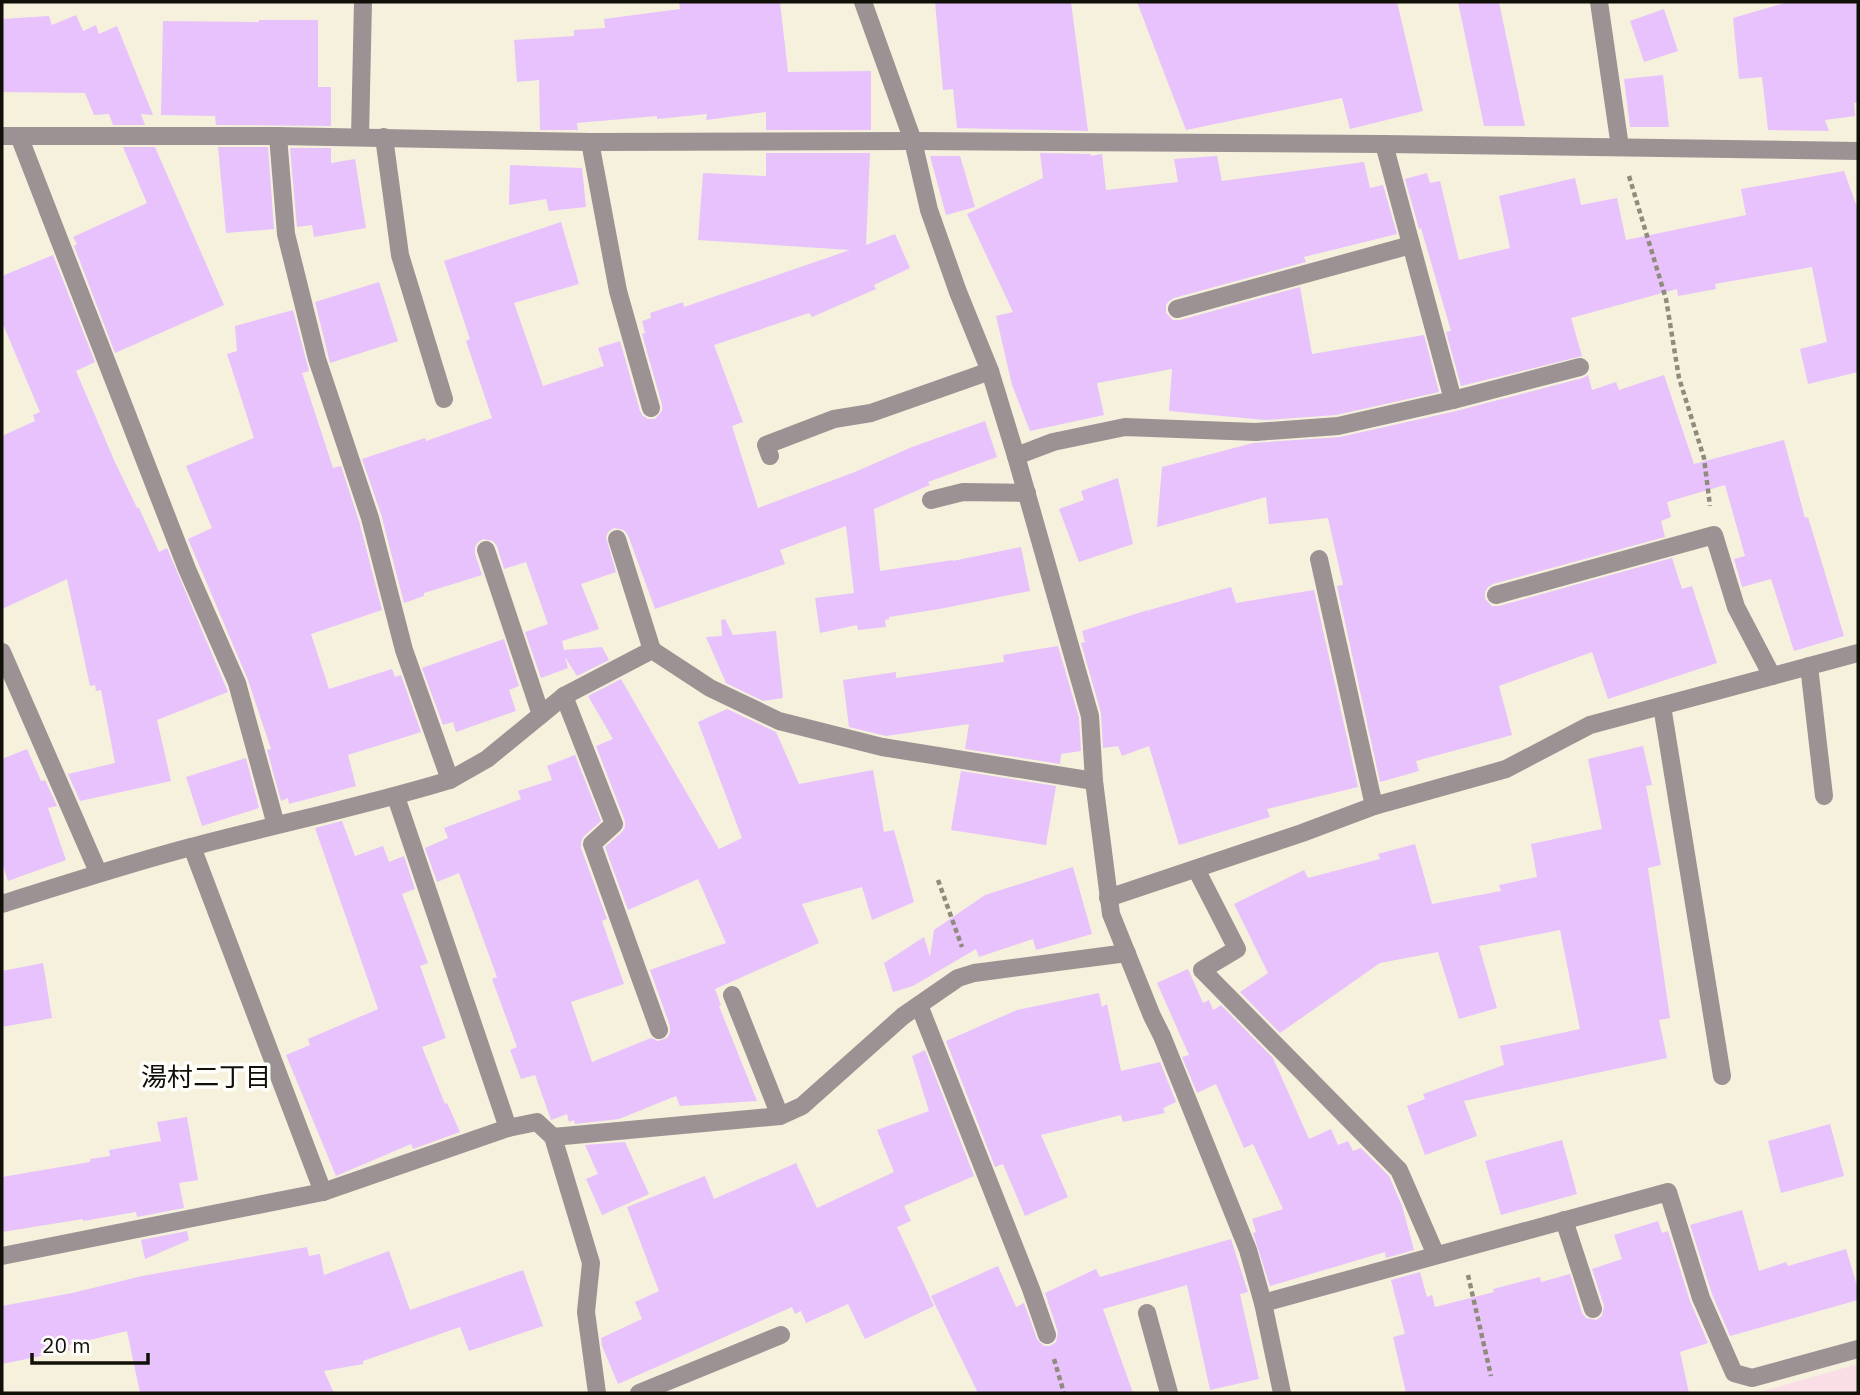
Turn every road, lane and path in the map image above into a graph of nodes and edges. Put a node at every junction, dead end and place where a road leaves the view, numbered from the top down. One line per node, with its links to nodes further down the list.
1 (362, 2): 6 (street)
2 (863, 2): 8 (street)
3 (1599, 2): 11 (street)
4 (10, 136): 5 (street); 42 (street)
5 (278, 136): 6 (street); 37 (street)
6 (360, 137): 7 (street)
7 (384, 137): 9 (street); 17 (street)
8 (913, 141): 9 (street); 10 (street); 16 (street)
9 (590, 142): 19 (street)
10 (1384, 144): 11 (street); 13 (street)
11 (1620, 147): 12 (street); 24 (path)
12 (1858, 150)
13 (1411, 246): 14 (street); 18 (street)
14 (1177, 309)
15 (1580, 367): 18 (street)
16 (990, 371): 20 (street); 21 (street)
17 (444, 399)
18 (1453, 400): 21 (street)
19 (651, 408)
20 (770, 456)
21 (1016, 456): 22 (street)
22 (1027, 493): 23 (street); 38 (street)
23 (931, 500)
24 (1714, 535): 28 (street); 33 (street)
25 (617, 539): 29 (street)
26 (486, 550): 36 (street)
27 (1319, 559): 41 (street)
28 (1496, 595)
29 (652, 650): 34 (street); 38 (street)
30 (2, 652): 45 (street)
31 (1858, 653): 32 (street)
32 (1809, 666): 33 (street); 39 (street)
33 (1772, 676): 35 (street)
34 (564, 696): 36 (street); 53 (street)
35 (1662, 706): 41 (street); 54 (street)
36 (541, 715): 37 (street)
37 (450, 780): 40 (street)
38 (1094, 781): 47 (street)
39 (1824, 796)
40 (396, 797): 42 (street); 56 (street)
41 (1374, 806): 44 (street)
42 (276, 825): 43 (street)
43 (192, 847): 45 (street); 58 (street)
44 (1196, 869): 47 (street); 61 (street)
45 (98, 873): 48 (street)
46 (938, 880): 50 (path)
47 (1108, 898): 49 (street)
48 (2, 904)
49 (1127, 953): 50 (street); 63 (street)
50 (971, 974): 52 (street)
51 (732, 995): 55 (street)
52 (919, 1005): 55 (street); 67 (street)
53 (659, 1030)
54 (1723, 1076)
55 (780, 1116): 57 (street)
56 (508, 1128): 57 (street); 58 (street)
57 (553, 1137): 70 (street)
58 (323, 1192): 62 (street)
59 (1564, 1220): 60 (street); 64 (street); 68 (street)
60 (1461, 1248): 61 (street); 69 (path)
61 (1436, 1255): 63 (street)
62 (2, 1256)
63 (1264, 1303): 73 (street)
64 (1593, 1309)
65 (1147, 1313): 72 (street)
66 (781, 1335): 71 (street)
67 (1047, 1335)
68 (1858, 1349)
69 (1491, 1376)
70 (597, 1393)
71 (639, 1393)
72 (1168, 1393)
73 (1282, 1393)

